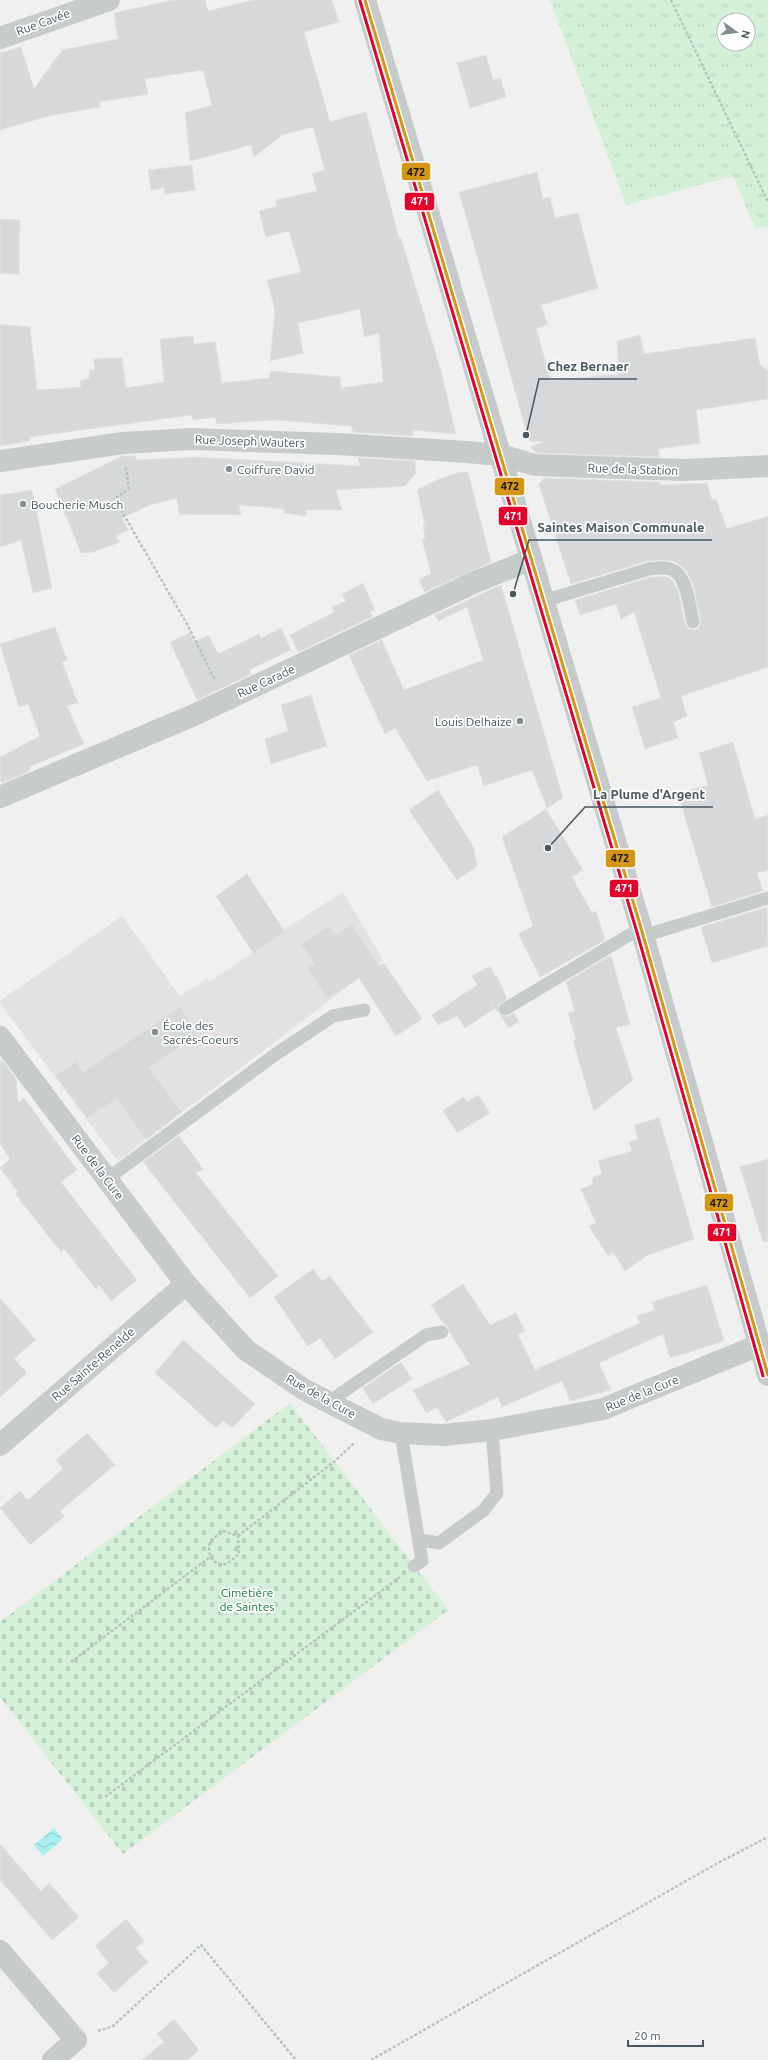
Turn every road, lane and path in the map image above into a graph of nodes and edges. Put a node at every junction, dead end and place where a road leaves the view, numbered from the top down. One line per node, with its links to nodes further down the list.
1 (109, 0): 4 (street, Rue Cavée)
2 (365, 0): 7 (main road)
3 (671, 0): 5 (path)
4 (0, 38)
5 (768, 202)
6 (123, 443): 7 (street, Rue Joseph Wauters); 8 (street, Rue Joseph Wauters); 13 (path)
7 (500, 455): 9 (street, Rue de la Station); 10 (main road)
8 (0, 461)
9 (768, 466)
10 (530, 560): 11 (main road); 13 (street, Rue Carade)
11 (543, 601): 12 (lane); 16 (main road)
12 (693, 622)
13 (224, 700): 14 (street, Rue Carade)
14 (0, 797)
15 (768, 898): 16 (lane)
16 (642, 932): 17 (lane); 23 (main road)
17 (505, 1009)
18 (364, 1010): 20 (lane)
19 (0, 1037): 20 (street, Rue de la Cure)
20 (107, 1179): 21 (street, Rue de la Cure)
21 (186, 1284): 25 (street, Rue de la Cure); 29 (street, Rue Sainte-Renelde)
22 (442, 1332): 25 (lane)
23 (759, 1345): 24 (main road); 27 (street, Rue de la Cure)
24 (768, 1375)
25 (333, 1404): 26 (street, Rue de la Cure)
26 (371, 1424): 28 (street, Rue de la Cure); 30 (path)
27 (492, 1430): 28 (street, Rue de la Cure); 31 (lane)
28 (401, 1432): 31 (lane)
29 (0, 1445)
30 (238, 1536): 32 (path); 32 (path)
31 (420, 1540): 33 (lane)
32 (210, 1558): 34 (path)
33 (414, 1566): 35 (path)
34 (71, 1662)
35 (105, 1797)
36 (768, 1838): 41 (path)
37 (0, 1951): 38 (street)
38 (76, 2040): 39 (street); 40 (path)
39 (53, 2060)
40 (296, 2060)
41 (371, 2060)

